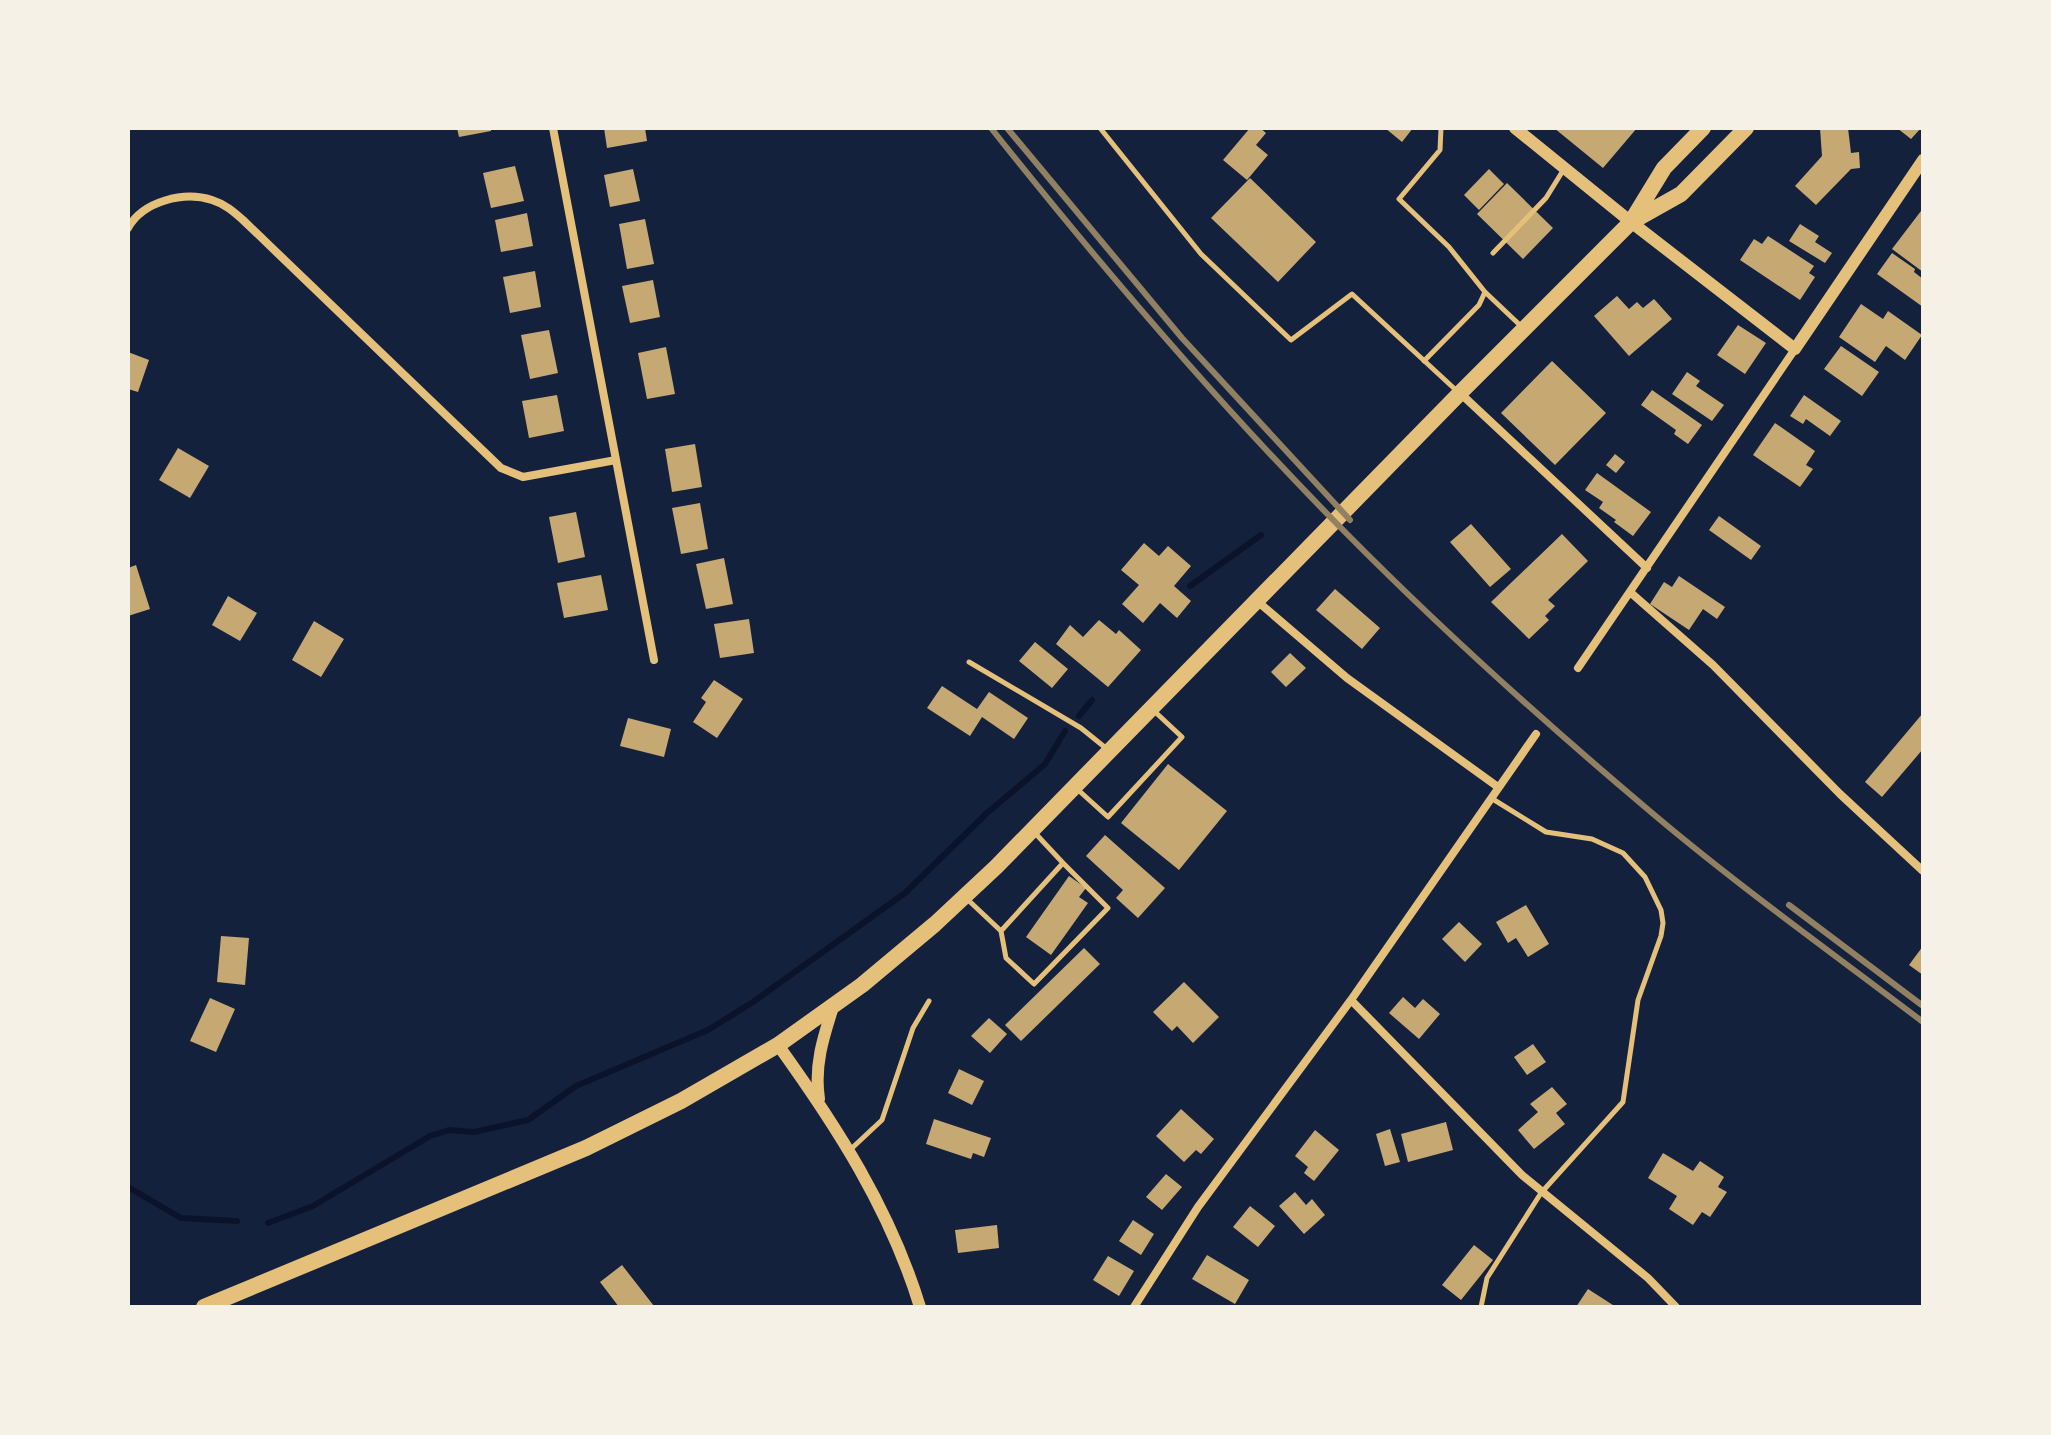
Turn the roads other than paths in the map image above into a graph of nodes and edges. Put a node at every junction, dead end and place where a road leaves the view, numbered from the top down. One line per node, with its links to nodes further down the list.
1 (553, 128): 17 (street)
2 (1100, 128): 15 (lane)
3 (1441, 128): 12 (lane)
4 (1515, 128): 8 (street)
5 (1703, 128): 9 (main road)
6 (1746, 128): 9 (main road)
7 (1923, 160): 14 (street)
8 (1564, 168): 9 (street); 11 (lane)
9 (1631, 222): 13 (main road); 14 (street)
10 (128, 228): 17 (street)
11 (1493, 253)
12 (1485, 292): 13 (lane); 15 (lane)
13 (1524, 329): 16 (main road)
14 (1795, 349): 18 (street)
15 (1424, 361): 16 (lane)
16 (1460, 393): 18 (street); 20 (main road)
17 (616, 460): 21 (street)
18 (1647, 568): 19 (street)
19 (1630, 592): 23 (street); 32 (street)
20 (1257, 601): 24 (main road); 28 (street)
21 (654, 660)
22 (969, 662): 26 (lane)
23 (1578, 668)
24 (1151, 709): 26 (main road); 27 (lane)
25 (1536, 734): 28 (street)
26 (1110, 751): 27 (main road)
27 (1075, 787): 30 (main road)
28 (1498, 787): 29 (street)
29 (1491, 798): 35 (street); 41 (lane)
30 (1033, 830): 31 (lane); 33 (main road)
31 (1063, 863): 34 (lane); 34 (lane)
32 (1923, 871)
33 (965, 897): 34 (lane); 37 (main road)
34 (1001, 931)
35 (1351, 1000): 41 (street); 44 (street)
36 (929, 1001): 40 (lane)
37 (833, 1007): 38 (main road); 39 (street)
38 (778, 1045): 39 (street); 42 (main road)
39 (819, 1102): 40 (street)
40 (850, 1149): 43 (street)
41 (1541, 1193): 45 (lane); 46 (street)
42 (204, 1307)
43 (920, 1307)
44 (1134, 1307)
45 (1481, 1307)
46 (1676, 1307)

